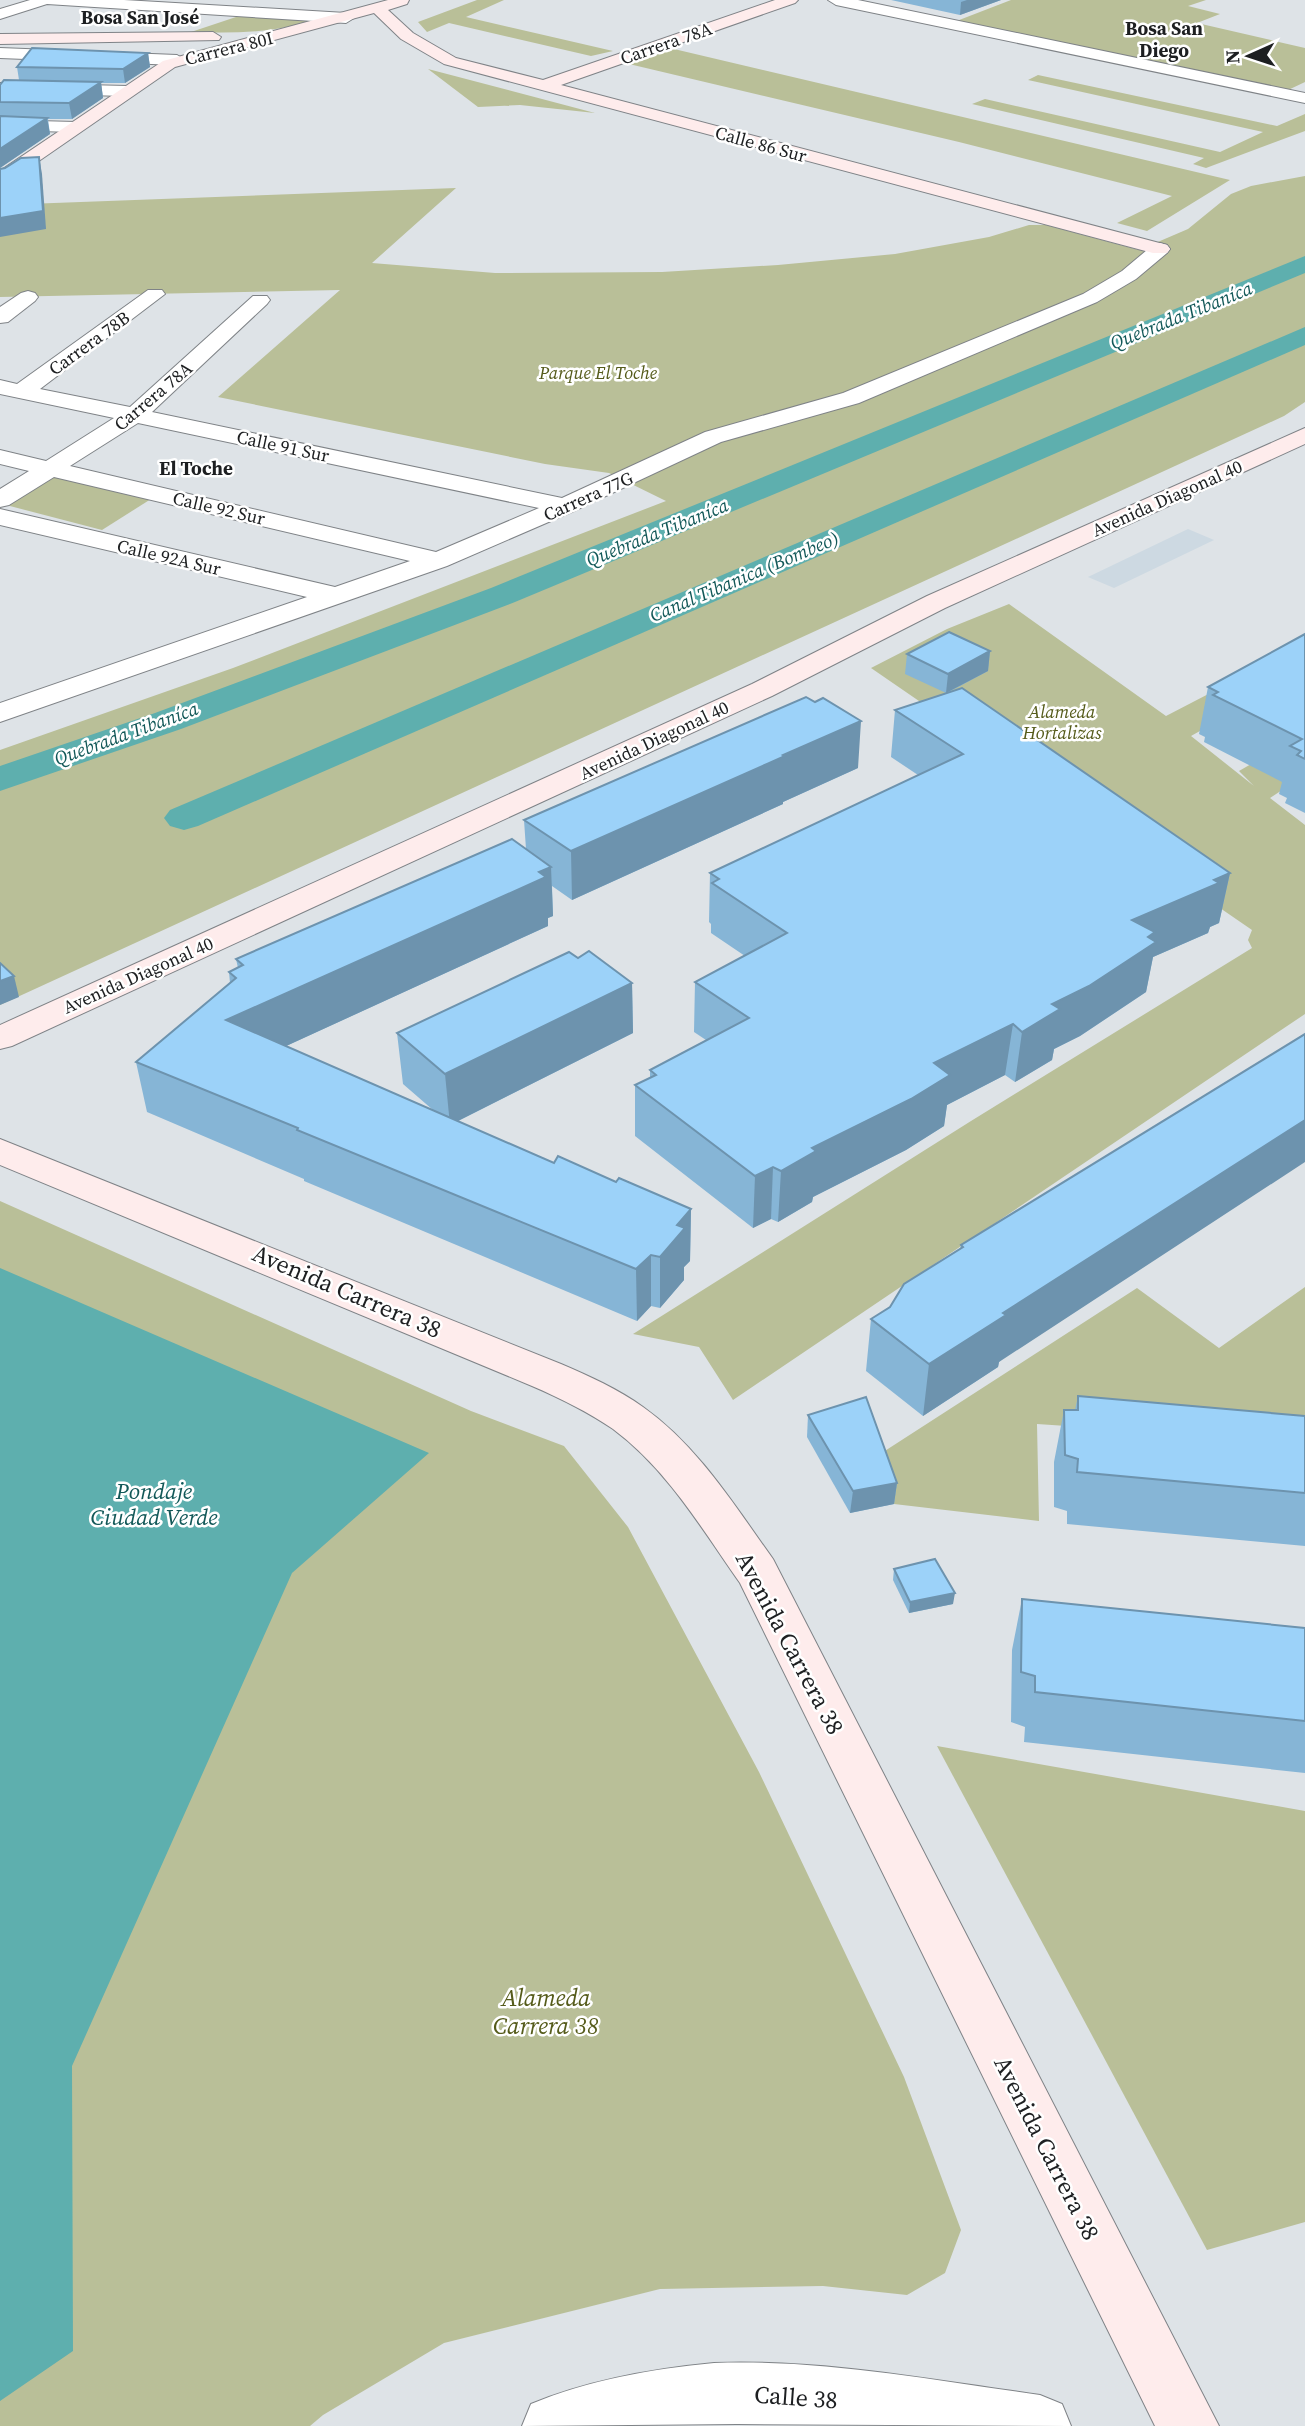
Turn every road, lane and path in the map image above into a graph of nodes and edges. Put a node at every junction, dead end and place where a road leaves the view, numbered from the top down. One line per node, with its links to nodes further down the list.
1 (47, 0): 6 (street); 7 (street)
2 (405, 0): 5 (main road, Carrera 80I)
3 (790, 0): 12 (main road, Carrera 78A)
4 (836, 0): 15 (street)
5 (378, 9): 7 (main road, Carrera 80I); 12 (main road, Calle 86 Sur)
6 (0, 14)
7 (346, 18): 8 (main road, Carrera 80I)
8 (274, 36): 9 (main road); 11 (main road, Carrera 80I)
9 (4, 37)
10 (0, 53): 11 (street)
11 (177, 61): 14 (main road, Carrera 80I)
12 (543, 86): 19 (main road, Calle 86 Sur)
13 (0, 88): 14 (street)
14 (127, 90): 17 (main road, Carrera 80I)
15 (1305, 97)
16 (0, 125): 17 (street)
17 (75, 127): 18 (main road, Carrera 80I)
18 (0, 179)
19 (1160, 249): 30 (street, Carrera 77G)
20 (155, 294): 24 (street, Carrera 78B)
21 (28, 297): 23 (street)
22 (260, 300): 25 (street, Carrera 78A)
23 (0, 317)
24 (11, 389): 25 (street, Calle 91 Sur)
25 (135, 415): 28 (street, Carrera 78A); 30 (street, Calle 91 Sur)
26 (1305, 435): 35 (main road, Avenida Diagonal 40)
27 (0, 457): 28 (street, Calle 92 Sur)
28 (51, 469): 29 (street, Carrera 78A); 32 (street, Calle 92 Sur)
29 (0, 500)
30 (565, 506): 32 (street, Carrera 77G)
31 (0, 517): 33 (street, Calle 92A Sur)
32 (438, 560): 33 (street, Carrera 77G)
33 (338, 596): 34 (street, Carrera 77G)
34 (0, 713)
35 (0, 1038)
36 (0, 1151): 39 (main road, Avenida Carrera 38)
37 (553, 2426): 38 (street, Calle 38)
38 (1040, 2426)
39 (1188, 2426)

